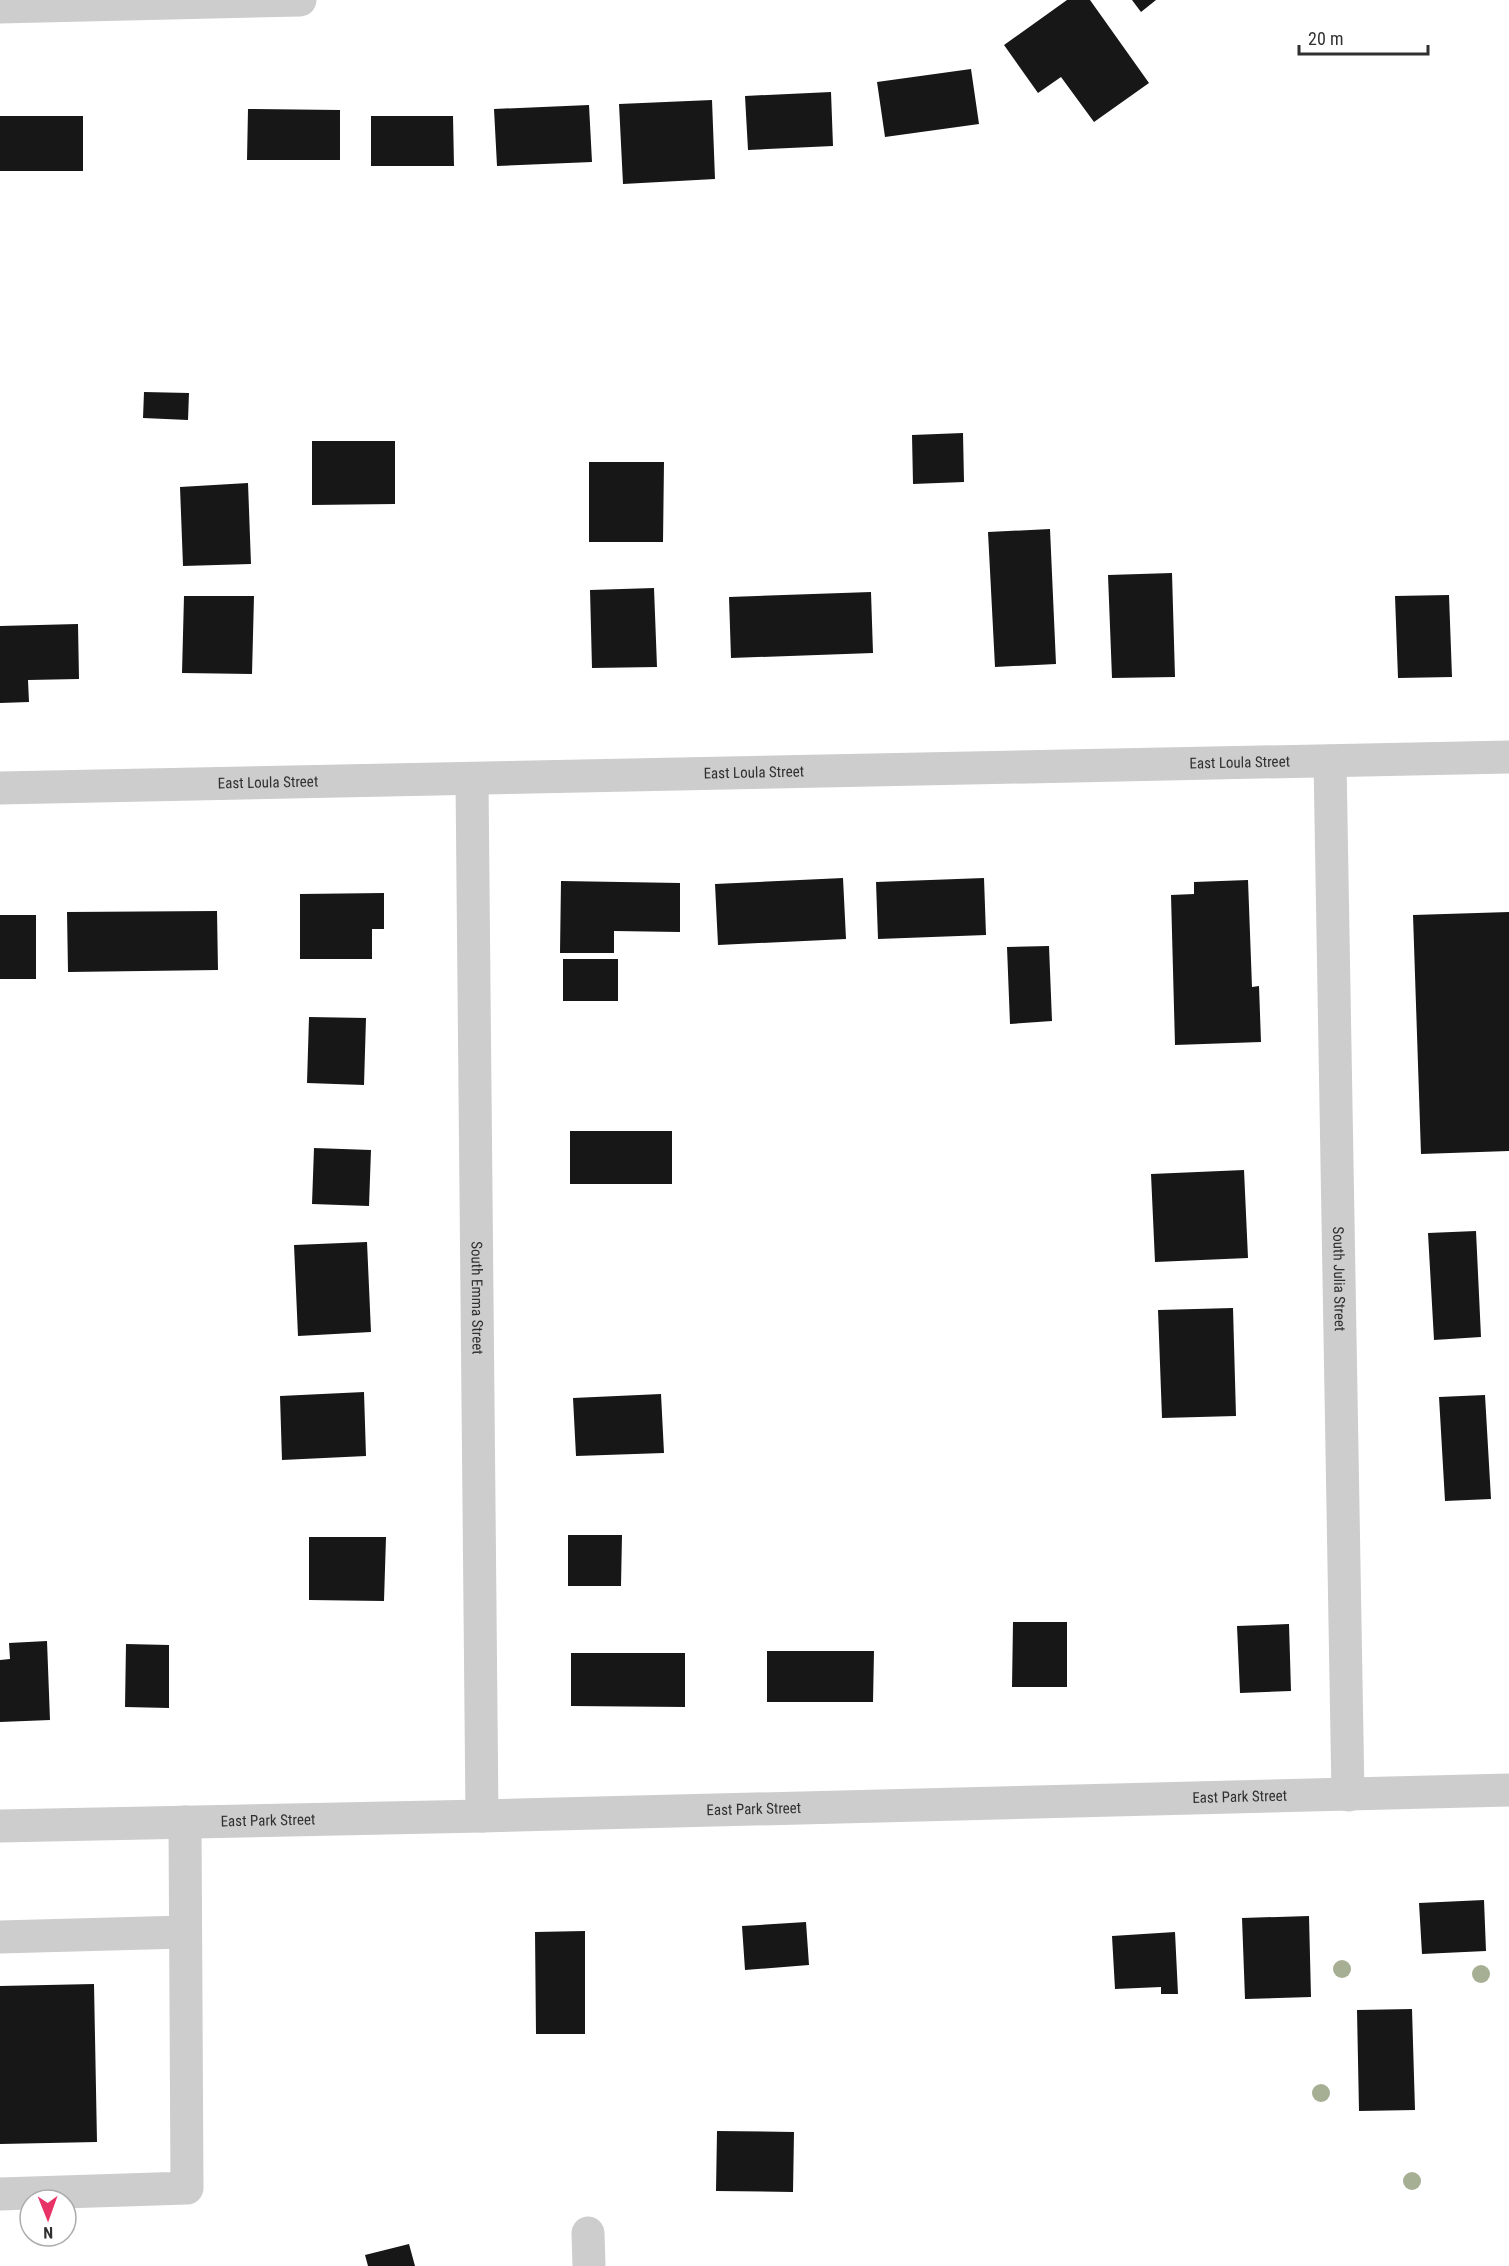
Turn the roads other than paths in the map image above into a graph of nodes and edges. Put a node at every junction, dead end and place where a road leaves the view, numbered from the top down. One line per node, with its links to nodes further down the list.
1 (300, 0): 2 (street)
2 (0, 7)
3 (1509, 757): 4 (street, East Loula Street)
4 (1330, 761): 5 (street, East Loula Street); 8 (street, South Julia Street)
5 (472, 779): 6 (street, East Loula Street); 9 (street, South Emma Street)
6 (0, 788)
7 (1509, 1790): 8 (street, East Park Street)
8 (1348, 1795): 9 (street, East Park Street)
9 (482, 1816): 10 (street, East Park Street)
10 (185, 1822): 11 (street, East Park Street); 12 (street)
11 (0, 1826)
12 (185, 1932): 13 (street); 14 (street)
13 (0, 1937)
14 (0, 2194)
15 (588, 2233): 16 (street)
16 (589, 2266)

